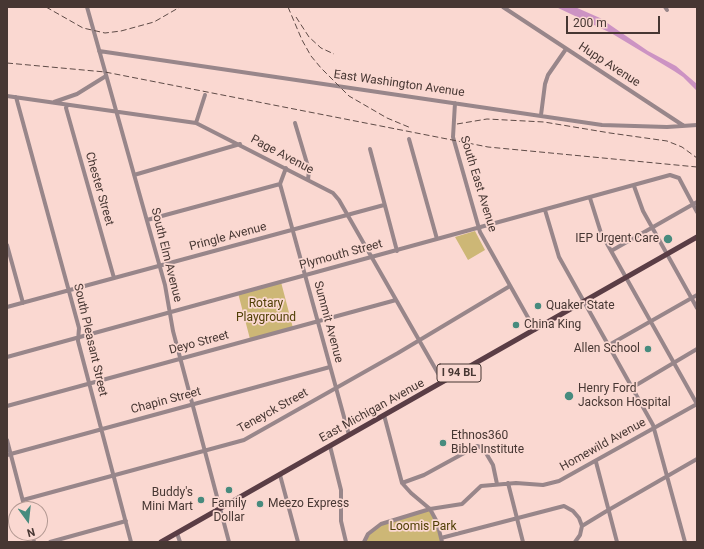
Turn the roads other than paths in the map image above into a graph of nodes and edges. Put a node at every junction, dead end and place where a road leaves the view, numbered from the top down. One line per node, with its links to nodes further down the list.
1 (87, 7): 4 (street, South Elm Avenue)
2 (503, 7): 3 (street, Hupp Avenue)
3 (566, 48): 13 (street); 17 (street, Hupp Avenue)
4 (99, 51): 5 (street, South Elm Avenue); 10 (street, East Washington Avenue)
5 (106, 76): 9 (street); 12 (street, South Elm Avenue)
6 (206, 95): 14 (street)
7 (7, 96): 8 (street, Page Avenue)
8 (16, 97): 9 (street, Page Avenue); 49 (street, South Pleasant Street)
9 (52, 103): 11 (street, Page Avenue)
10 (455, 103): 13 (street, East Washington Avenue); 34 (street, South East Avenue)
11 (67, 105): 12 (street, Page Avenue); 46 (street, Chester Street)
12 (117, 112): 14 (street, Page Avenue); 23 (street, South Elm Avenue)
13 (541, 115): 17 (street, East Washington Avenue)
14 (196, 123): 20 (street, Page Avenue)
15 (296, 123): 24 (street)
16 (695, 126): 17 (street, East Washington Avenue); 18 (street)
17 (685, 127)
18 (696, 130)
19 (409, 139): 38 (street)
20 (240, 144): 22 (street, Page Avenue); 23 (street)
21 (370, 149): 29 (street)
22 (286, 168): 24 (street, Page Avenue); 25 (street)
23 (134, 175): 33 (street, South Elm Avenue)
24 (308, 180): 32 (street, Page Avenue)
25 (280, 184): 33 (street); 36 (street, Summit Avenue)
26 (634, 186): 27 (street, Plymouth Street); 28 (street, Plymouth Street); 35 (street)
27 (590, 198): 30 (street, Plymouth Street); 41 (street)
28 (695, 204): 31 (street); 35 (street)
29 (384, 205): 32 (street, Pringle Avenue); 40 (street)
30 (545, 210): 34 (street, Plymouth Street); 53 (street)
31 (697, 212)
32 (348, 214): 36 (street, Pringle Avenue); 43 (street, Page Avenue)
33 (147, 220): 44 (street, South Elm Avenue)
34 (479, 228): 38 (street, Plymouth Street); 48 (street, South East Avenue)
35 (652, 228): 41 (street); 42 (street)
36 (293, 230): 44 (street, Pringle Avenue); 45 (street, Summit Avenue)
37 (697, 237): 42 (main road, East Michigan Avenue / I 94 BL)
38 (437, 239): 40 (street, Plymouth Street)
39 (7, 245): 54 (street)
40 (397, 251): 43 (street, Plymouth Street)
41 (611, 251): 47 (street)
42 (667, 254): 47 (main road, East Michigan Avenue / I 94 BL); 51 (street)
43 (372, 257): 45 (street, Plymouth Street); 52 (street, Page Avenue)
44 (160, 266): 46 (street, Pringle Avenue); 57 (street, South Elm Avenue)
45 (306, 275): 57 (street, Plymouth Street); 58 (street, Summit Avenue)
46 (114, 278): 49 (street, Pringle Avenue)
47 (626, 278): 53 (main road, East Michigan Avenue / I 94 BL); 59 (street)
48 (510, 286): 60 (street, South East Avenue); 62 (street, Teneyck Street)
49 (68, 291): 54 (street, Pringle Avenue); 61 (street, South Pleasant Street)
50 (697, 295): 51 (street)
51 (692, 298): 56 (street); 59 (street)
52 (396, 300): 58 (street, Deyo Street); 62 (street, Page Avenue)
53 (584, 302): 60 (main road, East Michigan Avenue / I 94 BL); 63 (street)
54 (23, 303): 55 (street, Pringle Avenue)
55 (7, 307)
56 (697, 308)
57 (170, 312): 61 (street, Plymouth Street); 66 (street, South Elm Avenue)
58 (318, 321): 66 (street, Deyo Street); 68 (street, Summit Avenue)
59 (651, 322): 63 (street); 67 (street)
60 (535, 330): 69 (main road, East Michigan Avenue / I 94 BL)
61 (78, 337): 65 (street, Plymouth Street); 70 (street, South Pleasant Street)
62 (419, 340): 69 (street, Page Avenue); 72 (street, Teneyck Street)
63 (609, 345): 71 (street)
64 (697, 349): 67 (street)
65 (7, 357)
66 (180, 358): 70 (street, Deyo Street); 74 (street, South Elm Avenue)
67 (674, 362): 71 (street); 73 (street)
68 (330, 367): 72 (street, Summit Avenue); 74 (street, Chapin Street)
69 (443, 382): 76 (main road, East Michigan Avenue / I 94 BL)
70 (89, 383): 75 (street, Deyo Street); 78 (street, South Pleasant Street)
71 (633, 387): 77 (street)
72 (336, 388): 79 (street, Summit Avenue); 82 (street, Teneyck Street)
73 (697, 404): 77 (street, Homewild Avenue)
74 (192, 405): 78 (street, Chapin Street); 82 (street, South Elm Avenue)
75 (7, 406)
76 (384, 415): 79 (main road, East Michigan Avenue / I 94 BL); 89 (street)
77 (655, 428): 85 (street, Homewild Avenue); 88 (street)
78 (101, 429): 83 (street, Chapin Street); 86 (street, South Pleasant Street)
79 (349, 435): 81 (main road, East Michigan Avenue / I 94 BL)
80 (7, 440): 83 (street)
81 (330, 446): 87 (main road, East Michigan Avenue / I 94 BL); 107 (street)
82 (204, 450): 86 (street, Teneyck Street); 93 (street, South Elm Avenue)
83 (9, 454): 92 (street)
84 (697, 459): 88 (street)
85 (596, 462): 90 (street, Homewild Avenue); 95 (street)
86 (114, 475): 92 (street, Teneyck Street); 97 (street, South Pleasant Street)
87 (280, 475): 93 (main road, East Michigan Avenue / I 94 BL); 106 (street)
88 (667, 476): 95 (street); 112 (street)
89 (402, 483): 91 (street); 94 (street)
90 (508, 483): 91 (street, Homewild Avenue); 96 (street)
91 (497, 484): 94 (street, Homewild Avenue)
92 (23, 500)
93 (220, 509): 99 (main road, East Michigan Avenue / I 94 BL); 105 (street, South Elm Avenue)
94 (430, 509): 100 (street); 108 (street, Homewild Avenue)
95 (608, 509): 98 (street); 111 (street)
96 (516, 518): 98 (street); 100 (street); 109 (street)
97 (126, 521): 101 (street); 102 (street, South Pleasant Street)
98 (582, 526): 110 (street)
99 (177, 533): 103 (main road, East Michigan Avenue / I 94 BL); 104 (street)
100 (442, 540)
101 (50, 542)
102 (131, 542)
103 (161, 542)
104 (180, 542)
105 (229, 542)
106 (298, 542)
107 (346, 542)
108 (364, 542)
109 (523, 542)
110 (575, 542)
111 (617, 542)
112 (685, 542)

